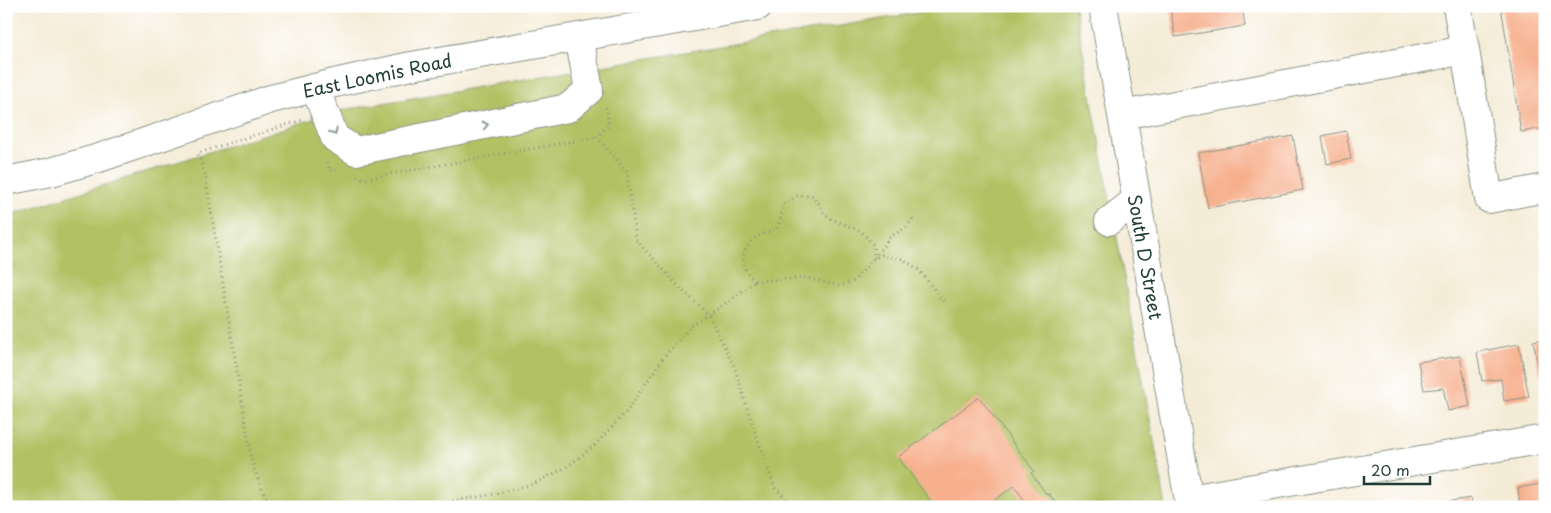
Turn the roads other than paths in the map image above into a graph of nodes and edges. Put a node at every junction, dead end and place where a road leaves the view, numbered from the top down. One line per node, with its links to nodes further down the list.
1 (758, 6): 4 (street, East Loomis Road)
2 (1103, 6): 7 (street, South D Street)
3 (1457, 6): 5 (street)
4 (579, 37): 6 (street, East Loomis Road); 6 (street, one-way to 4)
5 (1465, 50): 7 (street); 9 (street)
6 (315, 88): 8 (street, East Loomis Road)
7 (1122, 115): 10 (street, South D Street)
8 (6, 181)
9 (1545, 188)
10 (1136, 200): 11 (street); 13 (street, South D Street)
11 (1109, 220)
12 (1545, 439): 13 (street)
13 (1190, 503)

